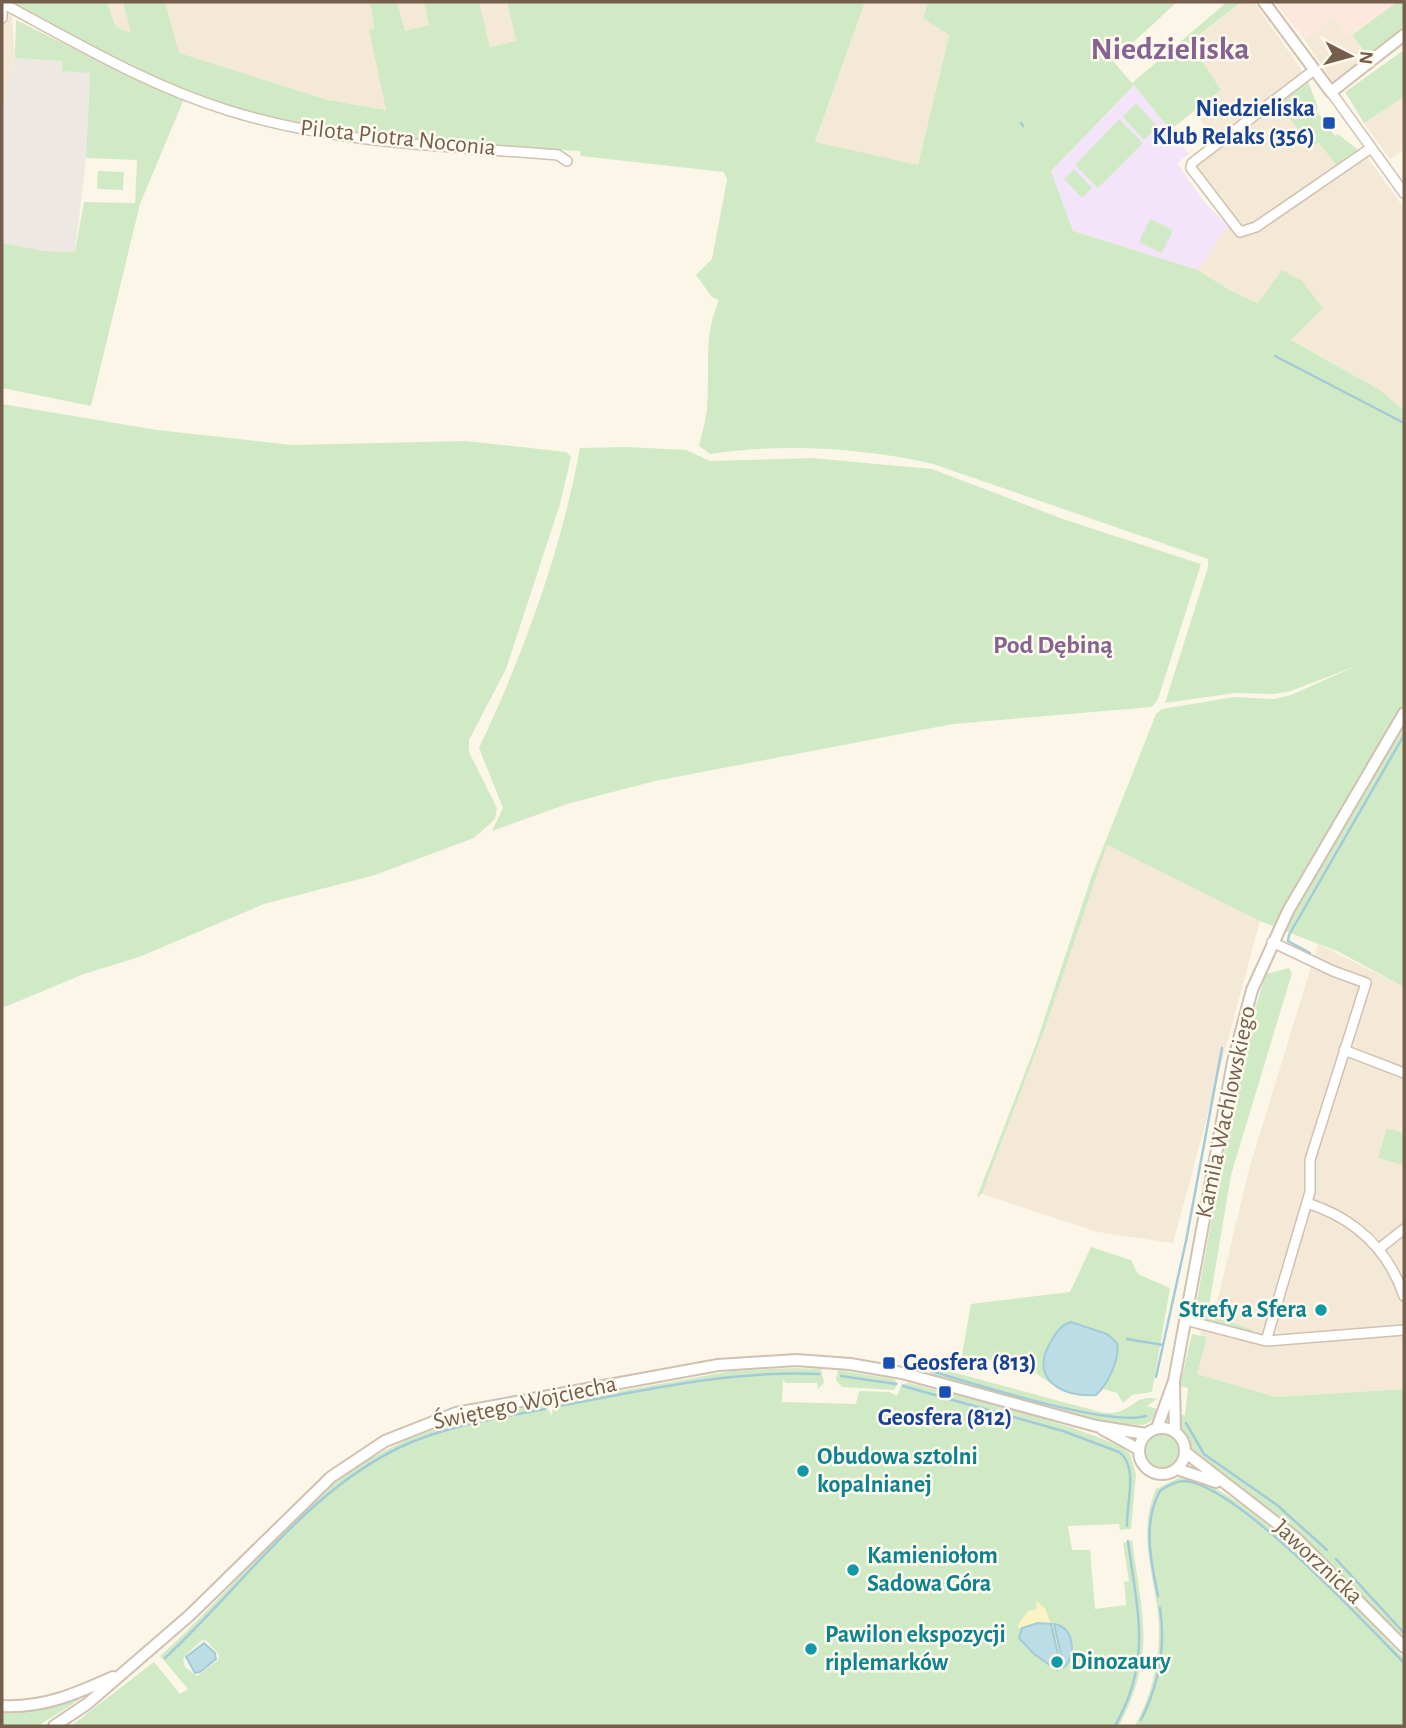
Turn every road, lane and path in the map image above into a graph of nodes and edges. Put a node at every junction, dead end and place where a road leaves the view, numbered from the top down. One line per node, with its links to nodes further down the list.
1 (2, 2): 9 (street, Pilota Piotra Noconia)
2 (1264, 2): 6 (street)
3 (2, 9): 4 (street)
4 (2, 18)
5 (1404, 35): 7 (street)
6 (1314, 70): 7 (street); 8 (street)
7 (1331, 92): 8 (street)
8 (1371, 148): 10 (street)
9 (567, 161)
10 (1404, 193)
11 (1404, 713): 12 (street, Kamila Wachlowskiego)
12 (1272, 942): 13 (street); 19 (street, Kamila Wachlowskiego)
13 (1344, 1050): 14 (street); 15 (street)
14 (1404, 1073)
15 (1307, 1203): 17 (street); 21 (street)
16 (1404, 1229): 17 (street)
17 (1380, 1248): 18 (street)
18 (1404, 1296)
19 (1185, 1320): 21 (street); 22 (street, Kamila Wachlowskiego)
20 (1404, 1330): 21 (street)
21 (1266, 1341)
22 (1174, 1381): 24 (street, Kamila Wachlowskiego); 25 (street, Kamila Wachlowskiego)
23 (1096, 1426): 26 (street, Świętego Wojciecha); 27 (street, Świętego Wojciecha); 32 (street, Świętego Wojciecha)
24 (1157, 1428): 25 (street); 26 (street)
25 (1175, 1432): 28 (street)
26 (1146, 1434): 27 (street)
27 (1138, 1449): 29 (street)
28 (1185, 1452): 29 (street); 30 (street, Jaworznicka)
29 (1177, 1469): 30 (street, Jaworznicka)
30 (1225, 1486): 31 (street, Jaworznicka)
31 (1404, 1647)
32 (125, 1671): 33 (street); 34 (street, Świętego Wojciecha)
33 (2, 1706)
34 (54, 1726)

